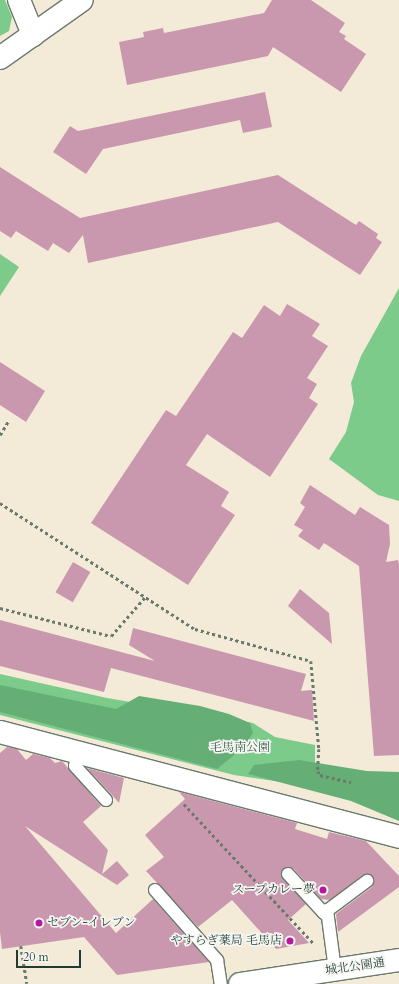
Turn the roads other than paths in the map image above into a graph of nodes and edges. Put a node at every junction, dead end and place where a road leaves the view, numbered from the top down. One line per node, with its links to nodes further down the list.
1 (19, 0): 3 (street)
2 (82, 0): 3 (street)
3 (33, 35): 4 (street)
4 (0, 58)
5 (0, 732): 6 (street)
6 (78, 754): 7 (lane); 8 (street)
7 (106, 800)
8 (399, 837)
9 (288, 874): 12 (lane)
10 (367, 881): 12 (lane)
11 (155, 890): 15 (lane)
12 (327, 910): 14 (lane)
13 (399, 960): 14 (street, 城北公園通)
14 (335, 970): 16 (street, 城北公園通)
15 (221, 984)
16 (240, 984)

